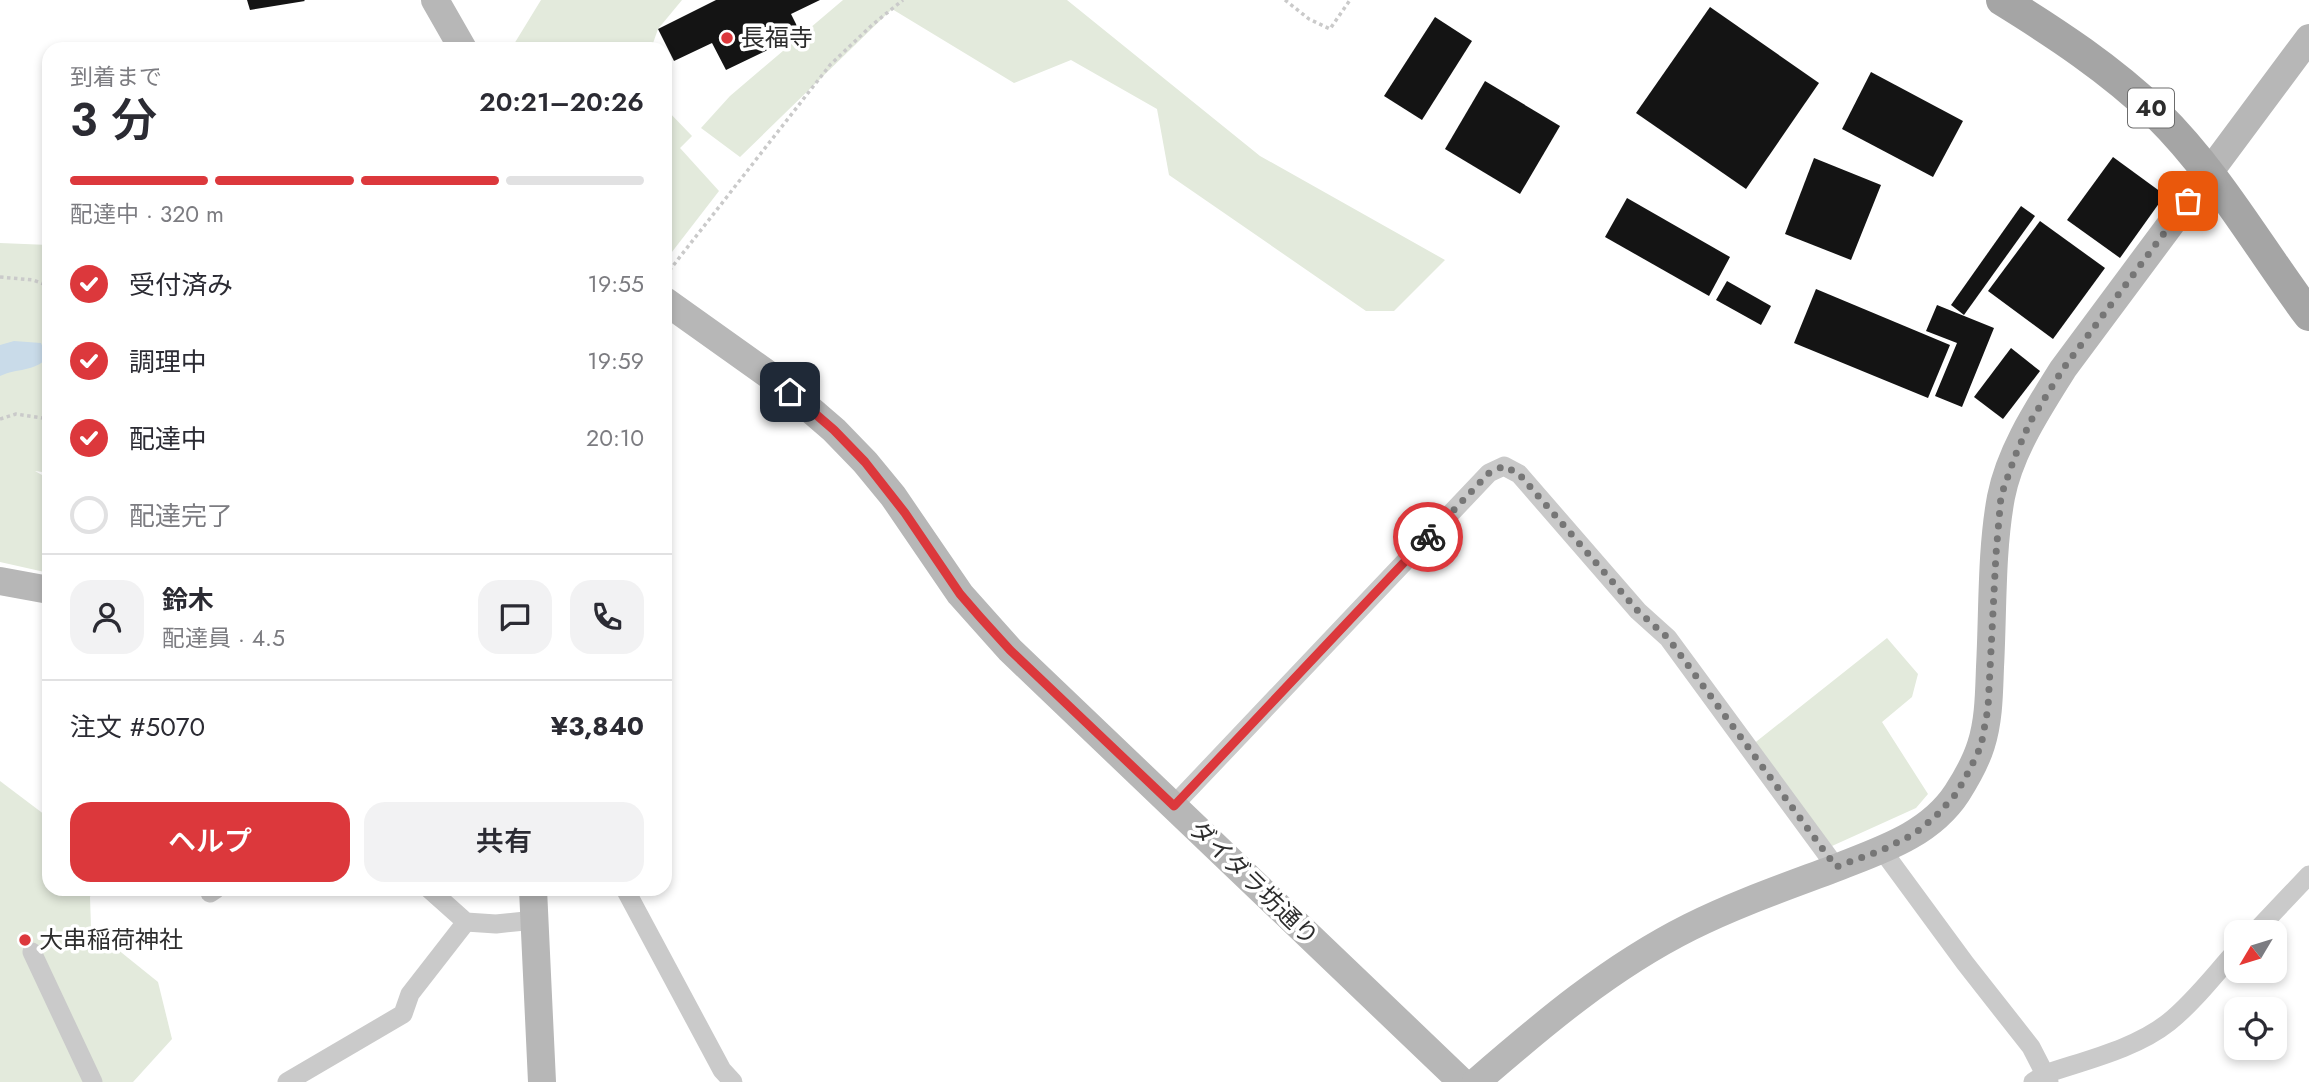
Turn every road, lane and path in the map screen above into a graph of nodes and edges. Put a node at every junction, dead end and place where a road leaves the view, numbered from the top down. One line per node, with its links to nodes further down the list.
1 (435, 0): 7 (street)
2 (903, 0): 9 (path)
3 (1285, 0): 4 (path)
4 (1350, 0)
5 (2002, 0): 8 (main road, 40)
6 (2309, 38): 8 (street)
7 (459, 42)
8 (2208, 174): 13 (main road, 40); 19 (street)
9 (672, 267)
10 (0, 277): 11 (path)
11 (42, 283)
12 (672, 306): 18 (street, ダイダラ坊通り)
13 (2309, 315)
14 (42, 418): 15 (path)
15 (0, 419)
16 (0, 581): 17 (street)
17 (42, 589)
18 (1174, 806): 20 (street); 35 (street, ダイダラ坊通り)
19 (1882, 850): 20 (street); 30 (street)
20 (1836, 867): 36 (street)
21 (2309, 875): 26 (street)
22 (437, 896): 27 (street)
23 (533, 896): 25 (street)
24 (629, 896): 34 (street)
25 (535, 920): 27 (street); 33 (street)
26 (2266, 920)
27 (466, 922): 32 (street)
28 (32, 952): 31 (street)
29 (2224, 964): 30 (street)
30 (2043, 1079)
31 (93, 1082)
32 (287, 1082)
33 (542, 1082)
34 (733, 1082)
35 (1462, 1082)
36 (1476, 1082)

